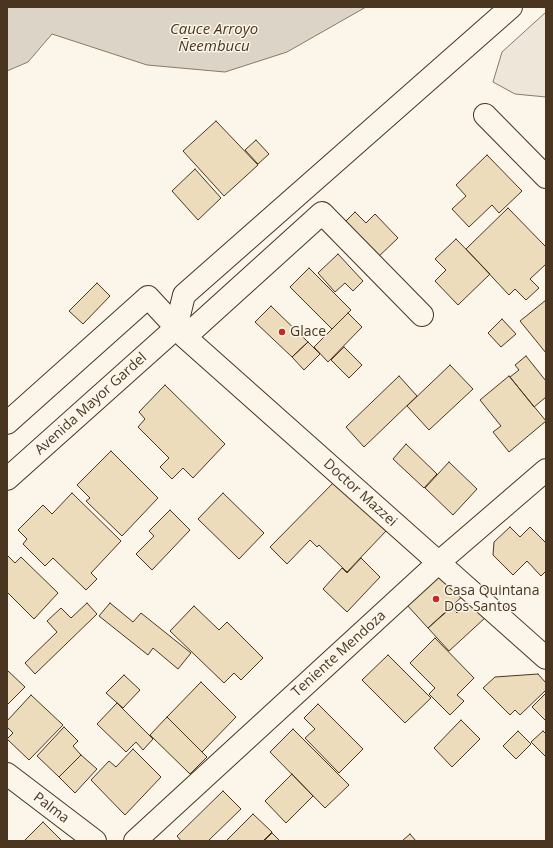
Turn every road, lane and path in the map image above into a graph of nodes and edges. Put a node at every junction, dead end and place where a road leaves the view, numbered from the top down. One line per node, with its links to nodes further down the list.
1 (511, 7): 4 (street)
2 (485, 115): 3 (street)
3 (546, 177)
4 (184, 295): 5 (street); 7 (street)
5 (148, 297): 7 (street, Doctor Mazzei); 8 (street)
6 (422, 315): 7 (street, Avenida Mayor Gardel)
7 (180, 332): 10 (street, Avenida Mayor Gardel); 11 (street, Doctor Mazzei)
8 (7, 424)
9 (546, 470): 11 (street, Teniente Mendoza)
10 (7, 479)
11 (438, 563): 12 (street, Doctor Mazzei); 15 (street, Teniente Mendoza)
12 (546, 658)
13 (7, 774): 14 (street, Palma)
14 (95, 841)
15 (135, 841)

